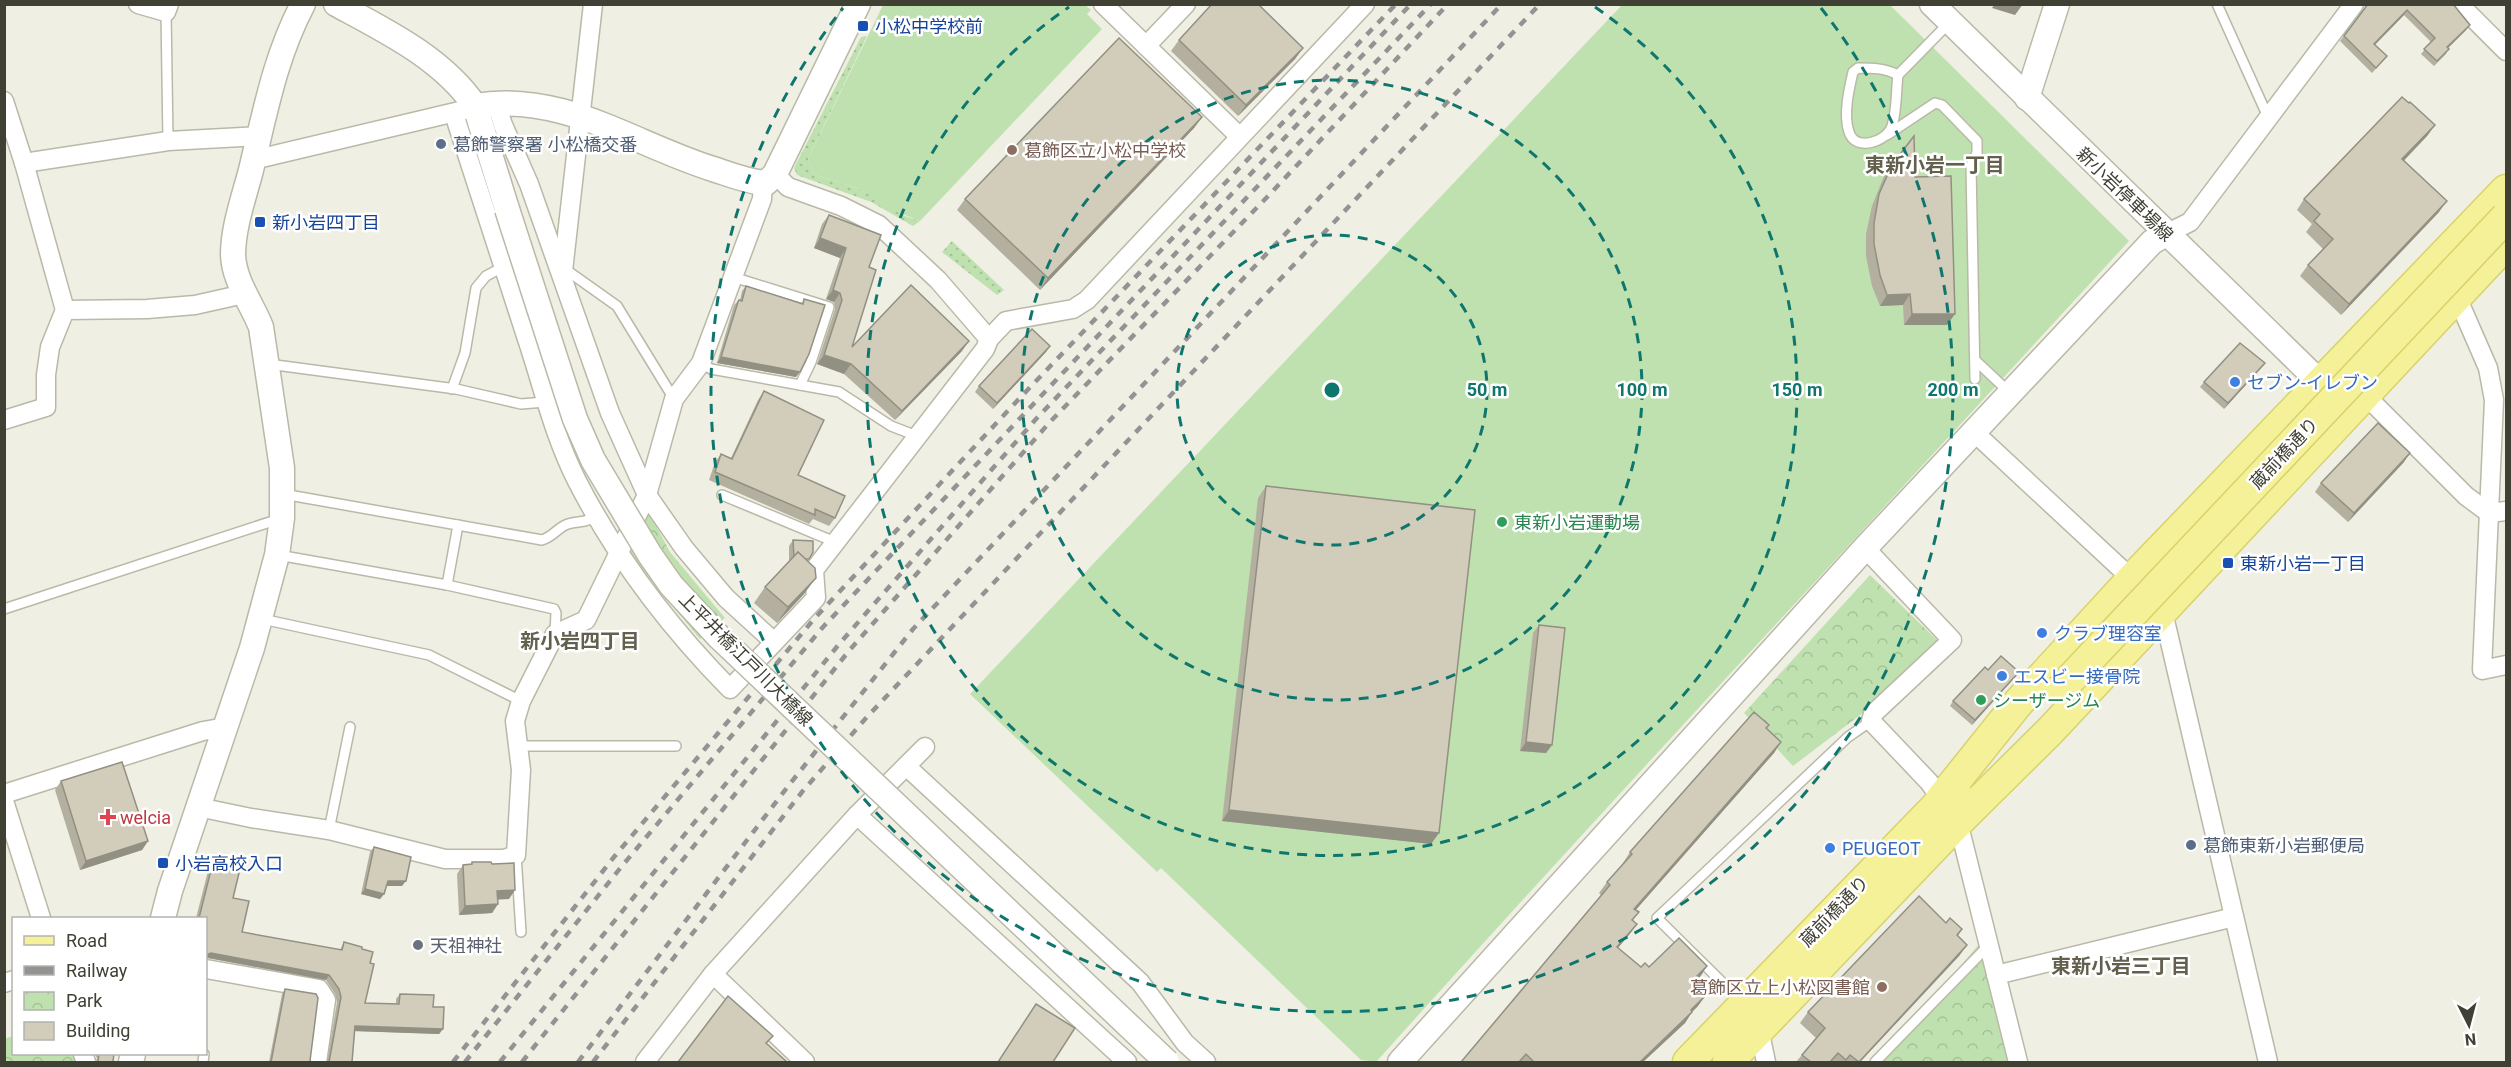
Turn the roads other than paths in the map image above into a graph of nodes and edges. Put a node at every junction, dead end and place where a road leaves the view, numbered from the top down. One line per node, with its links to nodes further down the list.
1 (138, 4): 14 (street)
2 (303, 4): 25 (street)
3 (336, 4): 21 (street, 上平井橋江戸川大橋線)
4 (593, 4): 22 (street)
5 (858, 4): 30 (street)
6 (1103, 4): 16 (street)
7 (1186, 4): 16 (street)
8 (1365, 4): 26 (street)
9 (1932, 4): 15 (street, 新小岩停車場線)
10 (2057, 4): 19 (street)
11 (2217, 4): 23 (lane)
12 (2354, 4): 23 (street)
13 (2459, 4): 17 (street)
14 (168, 8): 27 (lane)
15 (1949, 23): 18 (lane); 19 (street, 新小岩停車場線)
16 (1146, 46): 26 (street)
17 (2506, 51)
18 (1898, 75): 24 (lane); 24 (lane)
19 (2027, 98): 33 (street, 新小岩停車場線)
20 (4, 101): 29 (street)
21 (475, 107): 22 (street); 28 (street); 35 (street); 36 (street); 106 (street, 上平井橋江戸川大橋線, bridge)
22 (580, 117): 30 (street); 36 (street)
23 (2268, 117): 33 (street)
24 (1887, 135): 42 (lane)
25 (259, 136): 27 (street); 28 (street)
26 (1239, 136): 41 (street)
27 (168, 141): 29 (street)
28 (254, 160): 38 (street)
29 (24, 163): 40 (street)
30 (769, 179): 37 (street); 41 (street)
31 (2506, 190): 46 (main road)
32 (2506, 217): 88 (main road, 蔵前橋通り, bridge)
33 (2166, 234): 46 (street, 新小岩停車場線); 49 (street)
34 (2506, 244): 39 (main road)
35 (503, 267): 48 (lane); 51 (street)
36 (563, 273): 50 (lane); 59 (street)
37 (733, 277): 43 (street); 47 (lane)
38 (244, 294): 40 (street); 44 (street)
39 (2457, 297): 52 (main road); 61 (street)
40 (64, 310): 53 (street)
41 (989, 339): 56 (street)
42 (1975, 360): 45 (lane); 49 (lane)
43 (700, 363): 47 (lane); 50 (street)
44 (268, 364): 48 (lane); 58 (street)
45 (1975, 379)
46 (2320, 381): 52 (street, 新小岩停車場線); 54 (main road)
47 (800, 385): 56 (lane)
48 (452, 389): 51 (lane)
49 (2011, 394): 55 (street)
50 (674, 399): 59 (street)
51 (545, 402): 62 (street)
52 (2358, 404): 57 (main road); 61 (street)
53 (4, 420)
54 (2282, 421): 57 (main road); 69 (main road)
55 (1975, 433): 66 (street); 69 (street)
56 (917, 436): 65 (street)
57 (2308, 456): 72 (main road)
58 (283, 494): 63 (street); 64 (lane)
59 (647, 495): 67 (street); 75 (street)
60 (722, 495): 65 (lane)
61 (2498, 512): 76 (street)
62 (597, 516): 64 (lane); 67 (street)
63 (282, 519): 68 (street); 71 (lane)
64 (458, 525): 70 (lane)
65 (835, 542): 75 (street)
66 (1865, 548): 78 (street); 108 (street)
67 (618, 553): 74 (street); 75 (street)
68 (277, 555): 70 (lane); 73 (street)
69 (2132, 579): 88 (main road)
70 (447, 585): 74 (lane)
71 (4, 609)
72 (2163, 612): 88 (main road); 94 (street)
73 (261, 619): 77 (lane); 79 (street)
74 (555, 634): 77 (street)
75 (774, 642)
76 (2506, 665)
77 (521, 701): 81 (street)
78 (1871, 721): 88 (street); 100 (lane)
79 (226, 727): 85 (street); 87 (street)
80 (350, 727): 90 (lane)
81 (519, 746): 82 (lane); 91 (street)
82 (676, 746)
83 (925, 747): 84 (street)
84 (906, 766): 89 (street); 101 (street)
85 (4, 794)
86 (4, 801): 92 (street)
87 (198, 807): 90 (street); 93 (street)
88 (1950, 811): 96 (street); 100 (main road, 蔵前橋通り)
89 (857, 815): 98 (street); 105 (street)
90 (329, 830): 91 (street)
91 (516, 855): 95 (lane)
92 (41, 917)
93 (163, 917)
94 (2234, 917): 99 (street); 114 (street)
95 (521, 932)
96 (1988, 946): 99 (street); 112 (lane)
97 (207, 969): 102 (street)
98 (713, 974): 103 (street); 104 (street)
99 (1996, 975): 113 (street)
100 (1752, 1017): 109 (main road, 蔵前橋通り); 110 (main road, 蔵前橋通り); 111 (street)
101 (1185, 1043): 106 (street); 107 (street)
102 (317, 1062)
103 (645, 1062)
104 (805, 1062)
105 (1126, 1062)
106 (1166, 1062)
107 (1206, 1062)
108 (1400, 1062)
109 (1688, 1062)
110 (1728, 1062)
111 (1766, 1062)
112 (1875, 1062)
113 (2018, 1062)
114 (2268, 1062)

